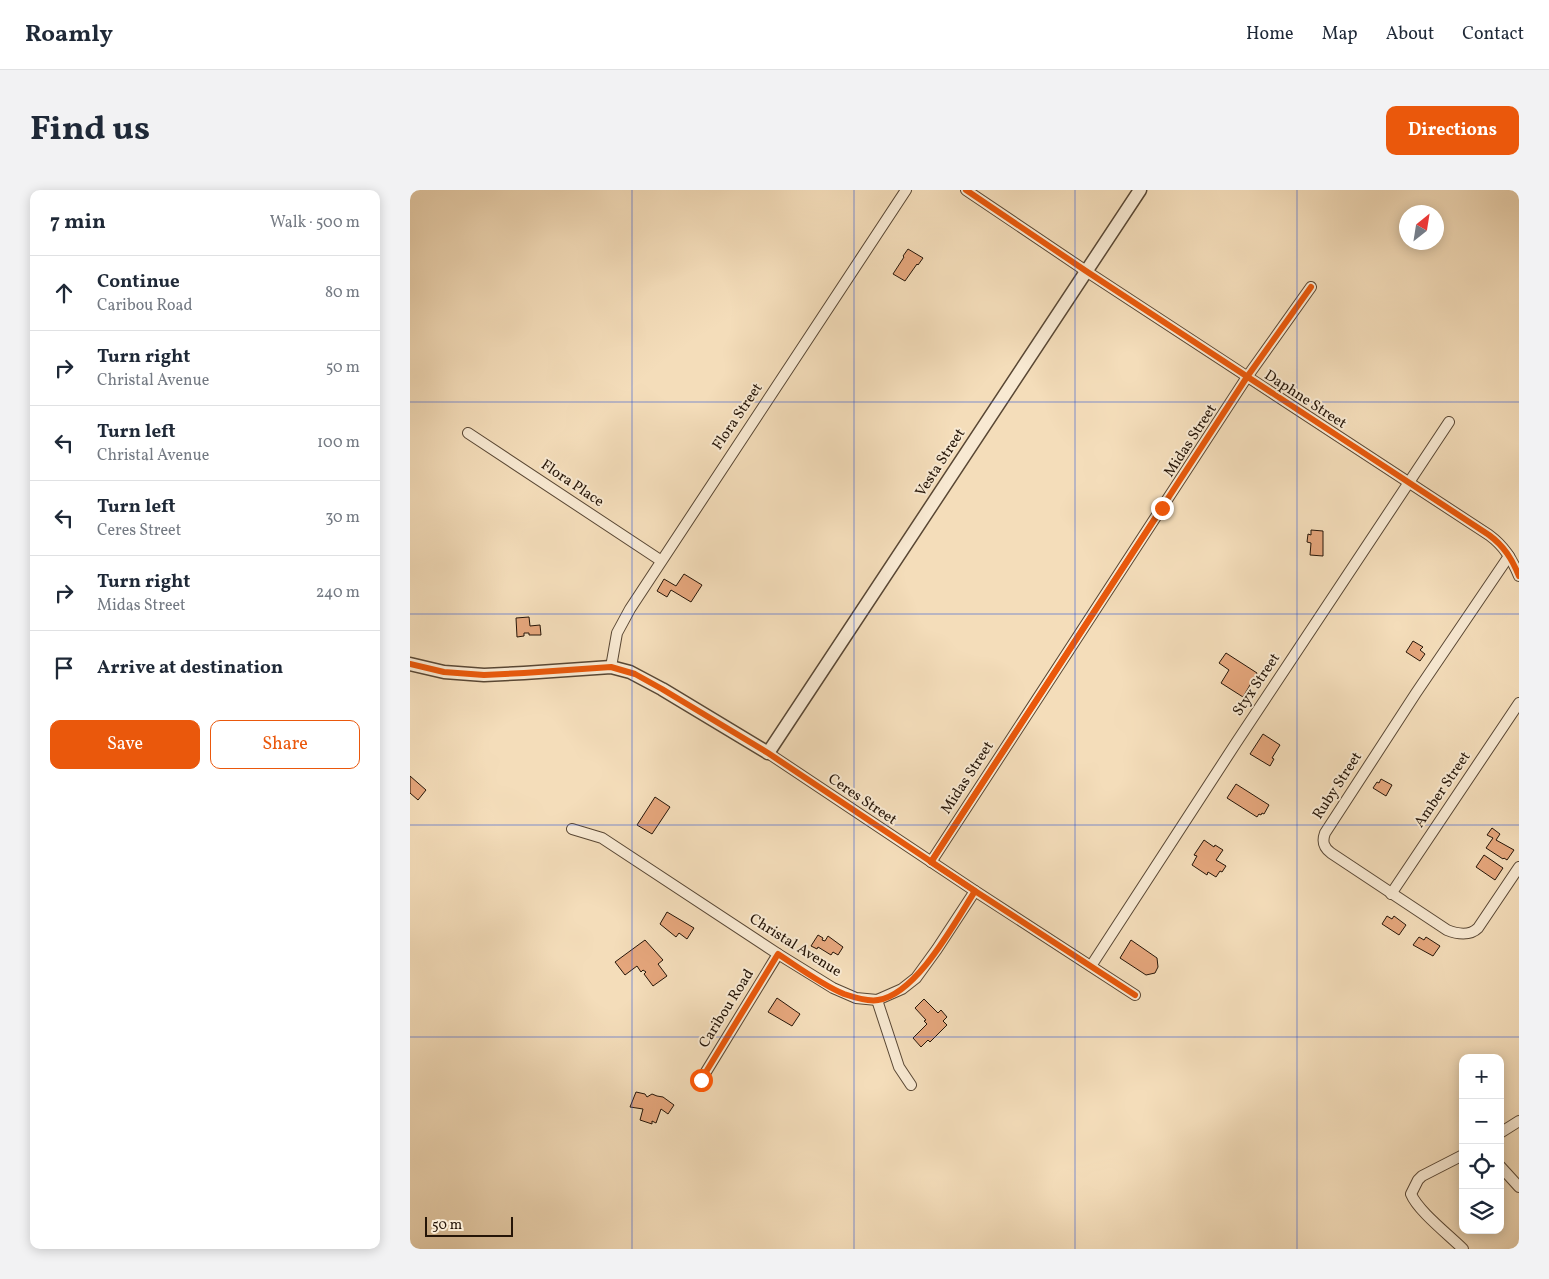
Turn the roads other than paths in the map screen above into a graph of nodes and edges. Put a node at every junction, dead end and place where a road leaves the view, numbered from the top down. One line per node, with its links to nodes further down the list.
1 (906, 190): 10 (street, Flora Street)
2 (966, 190): 4 (street, Daphne Street)
3 (1140, 190): 4 (street, Vesta Street)
4 (1086, 271): 6 (street, Daphne Street); 16 (street, Vesta Street)
5 (1311, 287): 6 (street, Midas Street)
6 (1248, 377): 9 (street, Daphne Street); 18 (street, Midas Street)
7 (1449, 422): 9 (street, Styx Street)
8 (468, 432): 10 (street, Flora Place)
9 (1408, 484): 11 (street, Daphne Street); 23 (street, Styx Street)
10 (660, 560): 14 (street, Flora Street)
11 (1514, 561): 12 (street, Daphne Street); 21 (street, Ruby Street)
12 (1519, 576)
13 (412, 666): 14 (street)
14 (611, 667): 16 (street, Ceres Street)
15 (1519, 703): 21 (street, Amber Street)
16 (768, 753): 18 (street, Ceres Street)
17 (572, 829): 22 (street, Christal Avenue)
18 (931, 862): 20 (street, Ceres Street)
19 (1519, 867): 21 (street, Ruby Street)
20 (975, 891): 23 (street, Ceres Street); 25 (street)
21 (1391, 894)
22 (778, 954): 25 (street, Christal Avenue); 26 (street, Caribou Road)
23 (1091, 966): 24 (street, Ceres Street)
24 (1135, 995)
25 (877, 1000): 27 (street)
26 (701, 1080)
27 (911, 1084)
28 (1519, 1122): 29 (street)
29 (1504, 1131)
30 (1459, 1157): 33 (street)
31 (1504, 1170): 32 (street)
32 (1519, 1187)
33 (1463, 1249)

